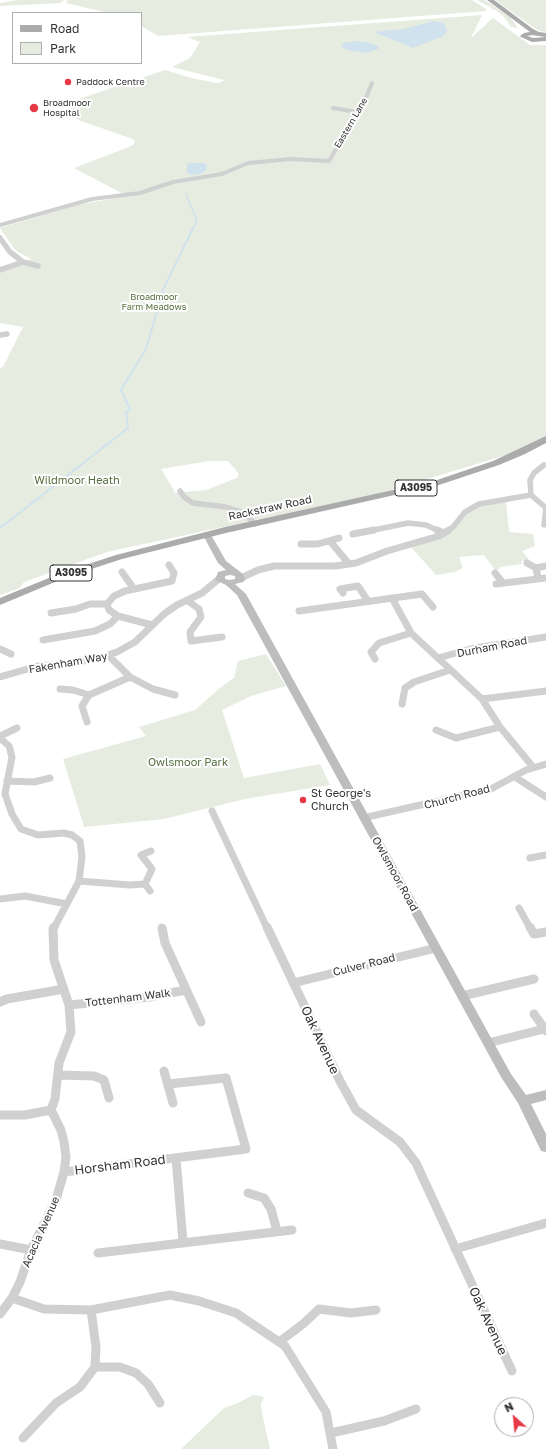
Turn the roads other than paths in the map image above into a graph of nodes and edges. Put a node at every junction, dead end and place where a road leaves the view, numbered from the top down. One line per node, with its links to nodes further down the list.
1 (490, 0): 2 (main road)
2 (524, 25): 3 (main road); 4 (main road)
3 (537, 33): 4 (main road); 5 (main road)
4 (524, 35): 7 (main road)
5 (546, 35)
6 (546, 39): 7 (main road)
7 (537, 40): 8 (main road)
8 (546, 44)
9 (372, 83): 11 (street, Eastern Lane)
10 (333, 108): 11 (street)
11 (357, 112): 12 (street, Eastern Lane)
12 (0, 225)
13 (0, 238): 14 (street)
14 (23, 262): 15 (street); 16 (street)
15 (38, 266)
16 (0, 270)
17 (7, 334): 18 (street)
18 (0, 335)
19 (546, 439): 23 (main road, Rackstraw Road / A3095)
20 (544, 465): 22 (street)
21 (180, 492): 23 (street)
22 (531, 495): 24 (street); 25 (street)
23 (255, 524): 27 (main road, Rackstraw Road / A3095)
24 (544, 525)
25 (444, 532): 26 (street); 33 (street)
26 (353, 534)
27 (207, 535): 31 (street); 48 (main road, Rackstraw Road / A3095)
28 (339, 538): 29 (street)
29 (330, 541): 30 (street); 33 (street)
30 (301, 544)
31 (222, 563): 39 (street); 42 (street)
32 (527, 563): 36 (street)
33 (349, 564): 39 (street)
34 (169, 565): 43 (street)
35 (546, 566): 36 (street)
36 (536, 568): 40 (street)
37 (122, 572): 43 (street)
38 (495, 573): 40 (street)
39 (238, 575): 42 (street); 47 (street, Owlsmoor Road)
40 (538, 578): 41 (street)
41 (546, 578)
42 (224, 580): 46 (street, Fakenham Way); 47 (street, Owlsmoor Road)
43 (134, 589): 50 (street)
44 (343, 593): 49 (street)
45 (392, 598): 49 (street); 51 (street); 56 (street)
46 (188, 600): 55 (street, Fakenham Way); 57 (street)
47 (244, 601): 86 (street, Owlsmoor Road)
48 (0, 602)
49 (368, 602): 52 (street)
50 (107, 604): 53 (street); 54 (street)
51 (433, 607)
52 (299, 611)
53 (51, 613)
54 (118, 616): 55 (street); 59 (street)
55 (152, 625): 62 (street, Fakenham Way)
56 (411, 633): 63 (street); 64 (street)
57 (222, 637)
58 (546, 637): 63 (street, Durham Road)
59 (43, 640)
60 (0, 649): 61 (street)
61 (10, 654)
62 (109, 656): 66 (street); 67 (street, Fakenham Way)
63 (438, 658): 65 (street)
64 (375, 659)
65 (450, 670): 72 (street); 73 (street)
66 (130, 676): 70 (street); 71 (street)
67 (0, 677)
68 (60, 689): 70 (street)
69 (546, 691): 72 (street)
70 (88, 695): 74 (street)
71 (175, 695)
72 (482, 700): 75 (street)
73 (402, 704)
74 (87, 722)
75 (500, 727): 77 (street); 80 (street)
76 (17, 728): 78 (street)
77 (436, 730)
78 (0, 737): 83 (street)
79 (546, 764): 80 (street, Church Road)
80 (533, 768): 81 (street, Church Road)
81 (515, 777): 84 (street); 86 (street, Church Road)
82 (50, 778): 83 (street)
83 (7, 781): 90 (street)
84 (546, 797)
85 (212, 811): 100 (street, Oak Avenue)
86 (363, 818): 98 (street, Owlsmoor Road)
87 (151, 851): 91 (street)
88 (546, 855): 89 (street)
89 (530, 858)
90 (80, 881): 91 (street); 94 (street)
91 (145, 884): 92 (street)
92 (150, 891)
93 (0, 899): 94 (street)
94 (67, 904): 101 (street)
95 (519, 908): 97 (street)
96 (162, 928): 102 (street, Tottenham Walk)
97 (546, 932)
98 (436, 948): 100 (street, Culver Road); 103 (street, Owlsmoor Road)
99 (534, 979): 103 (street)
100 (293, 983): 128 (street, Oak Avenue)
101 (64, 989): 104 (street); 105 (street)
102 (186, 990): 105 (street, Tottenham Walk); 107 (street, Tottenham Walk)
103 (462, 996): 109 (street, Owlsmoor Road)
104 (0, 1002)
105 (69, 1005): 111 (street)
106 (534, 1014): 108 (street)
107 (201, 1022)
108 (545, 1030): 109 (street)
109 (488, 1043): 115 (street, Owlsmoor Road)
110 (164, 1071): 112 (street)
111 (58, 1075): 114 (street); 117 (street)
112 (168, 1084): 116 (street); 120 (street, Horsham Road)
113 (546, 1095): 115 (street)
114 (109, 1098)
115 (523, 1101): 119 (street, Owlsmoor Road)
116 (173, 1103)
117 (51, 1110): 118 (street); 121 (street, Acacia Avenue)
118 (0, 1116)
119 (546, 1147)
120 (176, 1158): 121 (street, Horsham Road); 126 (street, Horsham Road)
121 (64, 1172): 129 (street, Acacia Avenue)
122 (248, 1193): 125 (street)
123 (546, 1223): 128 (street)
124 (292, 1230): 125 (street)
125 (277, 1231): 126 (street)
126 (183, 1242): 130 (street)
127 (0, 1244): 129 (street)
128 (455, 1249): 137 (street, Oak Avenue)
129 (31, 1250): 131 (street, Acacia Avenue)
130 (98, 1252)
131 (12, 1298): 132 (street); 134 (street, Acacia Avenue)
132 (91, 1310): 135 (street); 136 (street)
133 (376, 1310): 135 (street)
134 (0, 1314)
135 (280, 1342): 140 (street)
136 (95, 1367): 138 (street); 141 (street)
137 (512, 1371)
138 (160, 1403)
139 (416, 1409): 140 (street)
140 (331, 1433): 142 (street)
141 (23, 1438)
142 (332, 1449)

